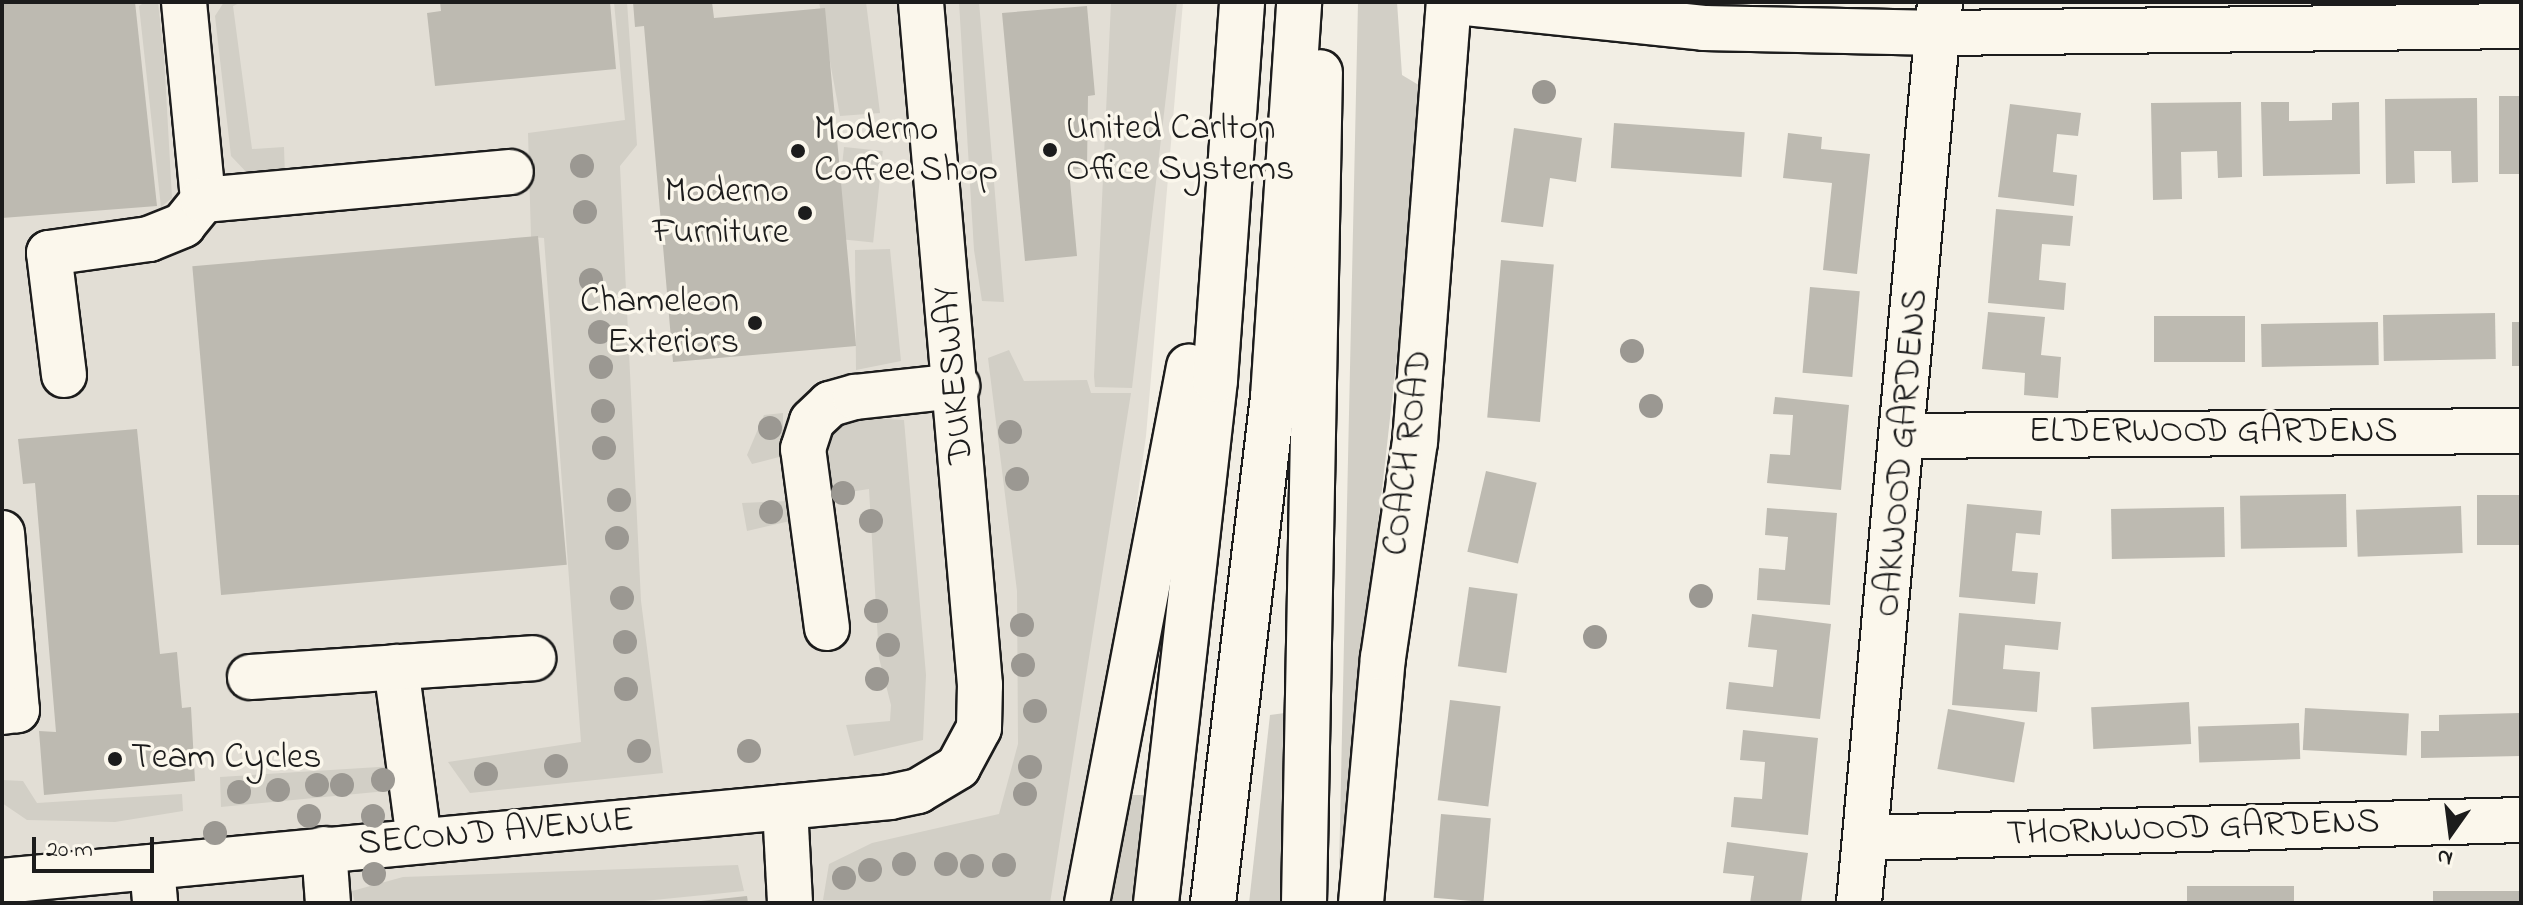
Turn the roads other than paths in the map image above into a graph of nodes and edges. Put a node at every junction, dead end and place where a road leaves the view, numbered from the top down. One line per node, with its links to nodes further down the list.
1 (184, 2): 12 (main road)
2 (921, 2): 14 (main road, DUKESWAY)
3 (1242, 2): 10 (main road)
4 (1299, 2): 35 (main road)
5 (1314, 2): 36 (main road)
6 (1449, 2): 37 (main road, COACH ROAD)
7 (1457, 2): 8 (main road)
8 (1940, 18): 9 (main road); 16 (main road, OAKWOOD GARDENS)
9 (2521, 26)
10 (1241, 66): 33 (main road); 34 (main road)
11 (511, 172): 12 (main road)
12 (203, 200): 13 (main road)
13 (64, 375)
14 (957, 386): 18 (main road); 23 (main road, DUKESWAY)
15 (2521, 431): 16 (main road, ELDERWOOD GARDENS)
16 (1906, 436): 26 (main road, OAKWOOD GARDENS)
17 (2, 533): 22 (main road)
18 (827, 628)
19 (533, 658): 20 (main road)
20 (396, 667): 21 (main road); 27 (main road)
21 (250, 677)
22 (2, 712)
23 (973, 747): 24 (main road, SECOND AVENUE)
24 (785, 807): 27 (main road, SECOND AVENUE); 32 (main road)
25 (2521, 820): 26 (main road, THORNWOOD GARDENS)
26 (1865, 838): 38 (main road, OAKWOOD GARDENS)
27 (419, 839): 28 (main road, SECOND AVENUE)
28 (324, 849): 30 (main road, SECOND AVENUE); 31 (main road)
29 (2, 881): 30 (main road, SECOND AVENUE)
30 (153, 885)
31 (328, 903)
32 (790, 903)
33 (1087, 903)
34 (1156, 903)
35 (1213, 903)
36 (1304, 903)
37 (1361, 903)
38 (1859, 903)

